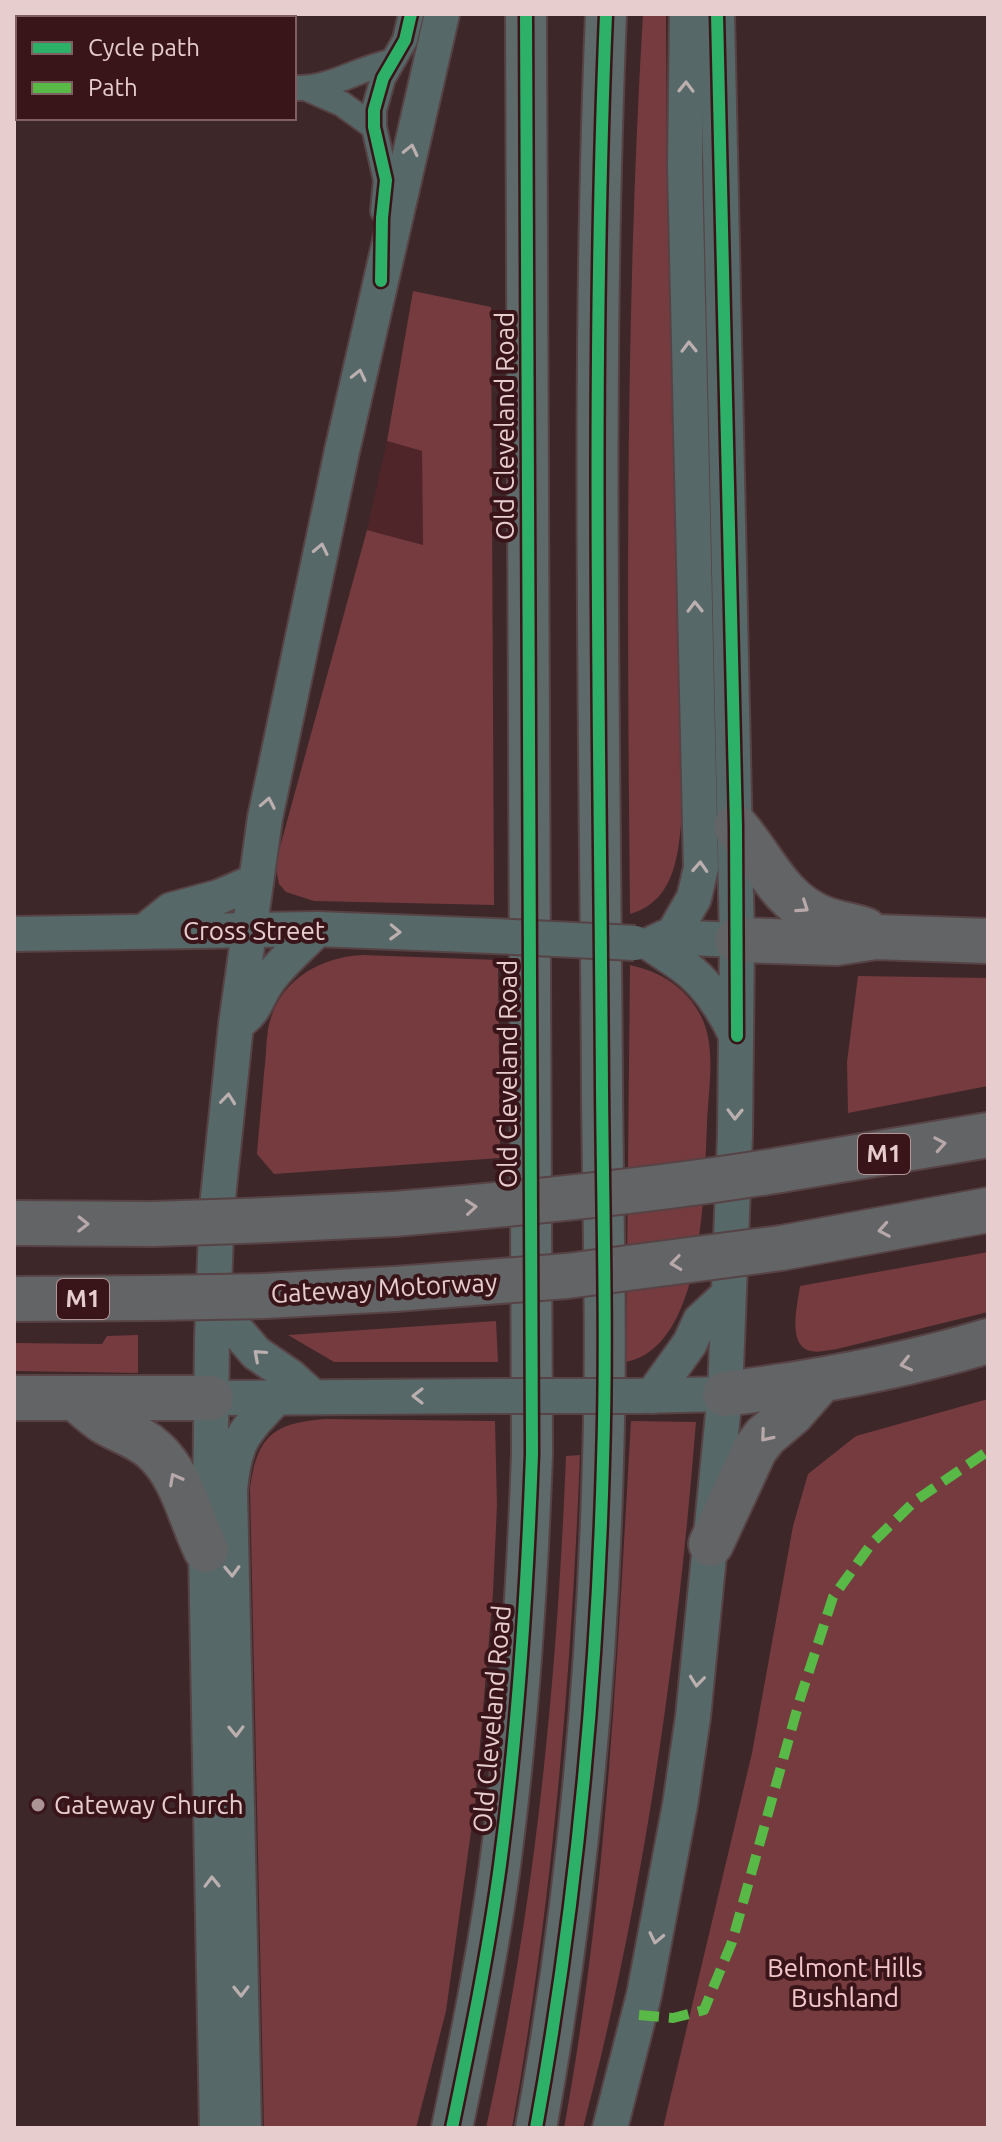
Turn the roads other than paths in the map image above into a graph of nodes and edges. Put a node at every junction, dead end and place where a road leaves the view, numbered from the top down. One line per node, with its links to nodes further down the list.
1 (411, 14): 7 (street)
2 (442, 14): 10 (main road, one-way to 2)
3 (526, 14): 42 (highway, Old Cleveland Road)
4 (606, 14): 43 (highway)
5 (687, 14): 19 (main road, one-way to 5)
6 (717, 14): 11 (main road)
7 (391, 62): 8 (street); 9 (street)
8 (301, 89): 9 (street)
9 (374, 127): 10 (street)
10 (381, 281): 12 (main road, one-way to 10)
11 (736, 827): 17 (highway, one-way to 17); 18 (main road)
12 (256, 881): 14 (main road); 15 (main road)
13 (317, 929): 15 (main road, Cross Street); 19 (main road, Cross Street, one-way to 19, bridge); 21 (main road)
14 (145, 931): 15 (main road, Cross Street); 16 (main road, Cross Street)
15 (249, 931): 21 (main road)
16 (14, 934)
17 (876, 937): 18 (highway); 20 (highway)
18 (737, 940): 19 (main road, Cross Street); 22 (main road)
19 (652, 941): 22 (main road)
20 (988, 941)
21 (236, 1025): 28 (main road, one-way to 21)
22 (737, 1036): 26 (main road, one-way to 26)
23 (988, 1135): 25 (highway, M1, one-way to 23, bridge)
24 (988, 1210): 27 (highway, Gateway Motorway / M1, one-way to 27, bridge)
25 (14, 1223)
26 (728, 1295): 31 (main road); 33 (main road)
27 (14, 1299)
28 (214, 1304): 32 (main road, one-way to 28); 37 (main road)
29 (988, 1341): 30 (highway, one-way to 30)
30 (820, 1381): 31 (highway); 38 (highway, one-way to 38)
31 (725, 1394): 33 (main road); 38 (main road)
32 (312, 1396): 33 (main road, one-way to 32, bridge); 34 (main road)
33 (645, 1396)
34 (277, 1397): 37 (main road); 41 (main road, one-way to 41)
35 (14, 1398): 36 (highway)
36 (75, 1398): 37 (highway); 39 (highway, one-way to 36)
37 (211, 1398): 39 (main road)
38 (711, 1544): 44 (main road, one-way to 44)
39 (206, 1550): 40 (main road, one-way to 39)
40 (217, 2128)
41 (244, 2128)
42 (452, 2128)
43 (536, 2128)
44 (610, 2128)

